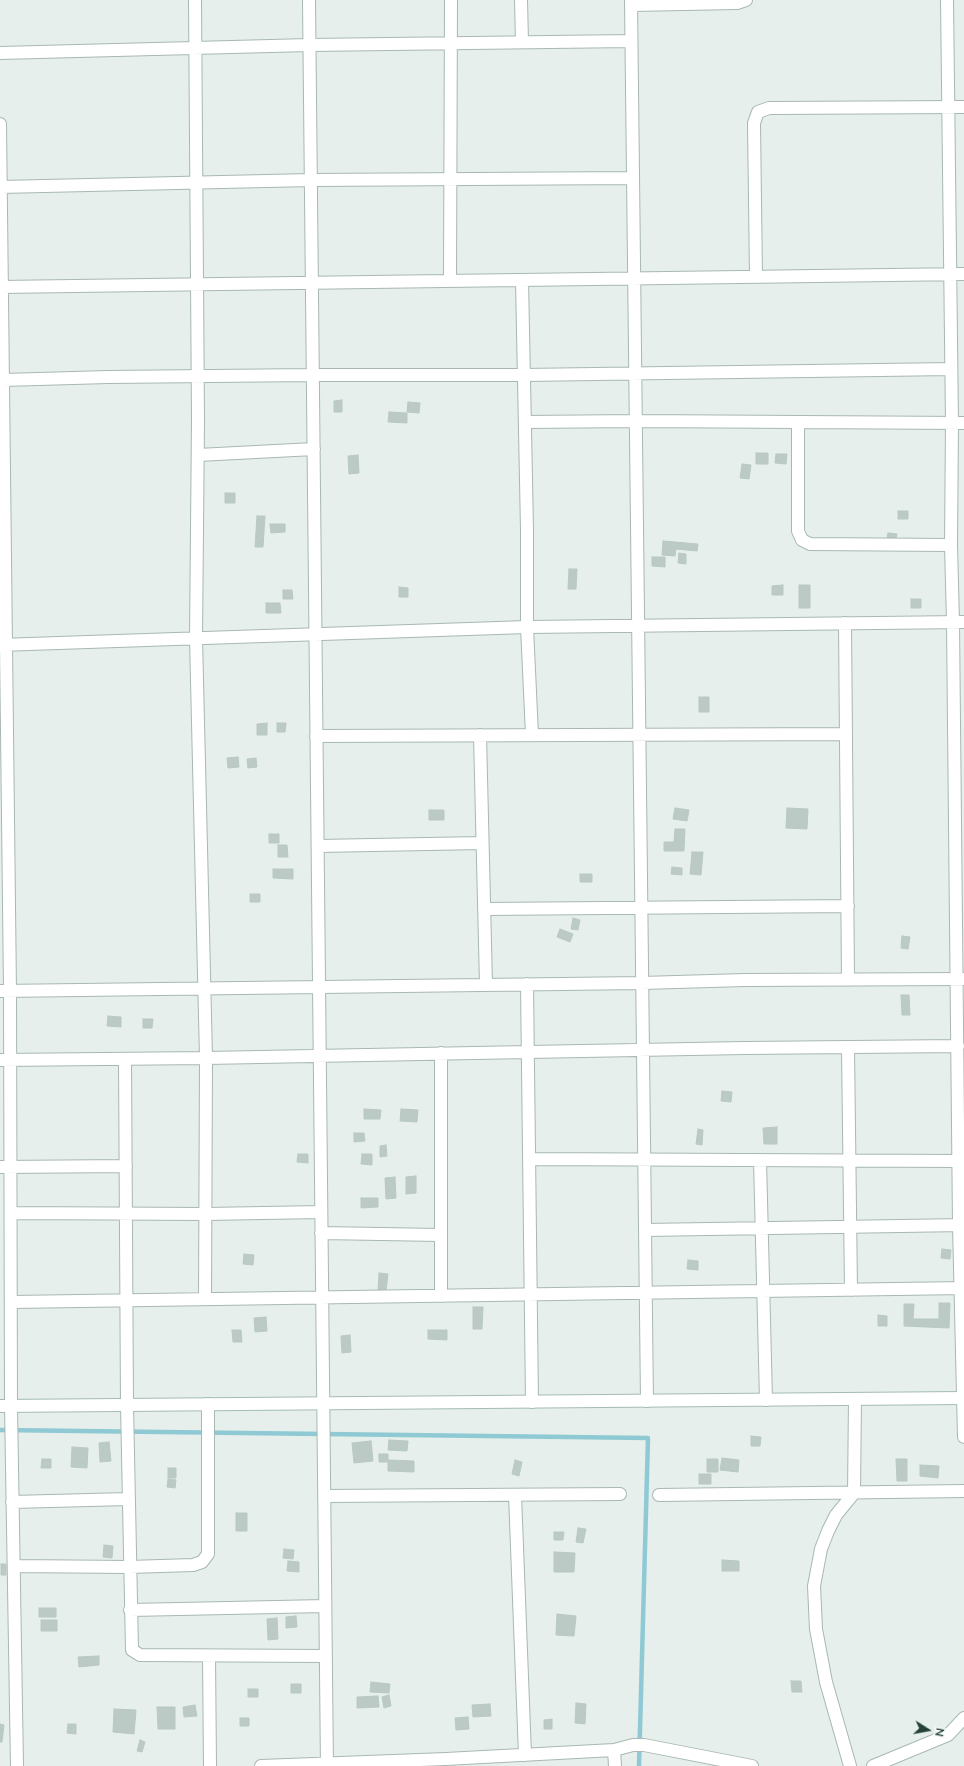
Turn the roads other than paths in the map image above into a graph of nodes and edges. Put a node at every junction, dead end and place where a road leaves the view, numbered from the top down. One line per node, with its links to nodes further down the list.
1 (195, 0): 12 (street)
2 (310, 0): 11 (street)
3 (451, 0): 10 (street)
4 (522, 0): 9 (street)
5 (746, 0): 7 (street)
6 (947, 0): 14 (street)
7 (631, 2): 8 (street)
8 (631, 40): 9 (street); 17 (street)
9 (522, 42): 10 (street)
10 (450, 43): 11 (street); 18 (street)
11 (309, 45): 12 (street); 19 (street)
12 (195, 48): 13 (street); 20 (street)
13 (0, 53)
14 (949, 107): 15 (street); 22 (street); 24 (street)
15 (964, 107)
16 (0, 124): 21 (street)
17 (633, 178): 18 (street); 25 (street)
18 (450, 179): 19 (street); 27 (street)
19 (311, 180): 20 (street); 28 (street)
20 (197, 184): 21 (street); 29 (street)
21 (0, 187): 30 (street)
22 (950, 274): 23 (street); 24 (street); 31 (street)
23 (964, 274)
24 (756, 277): 25 (street)
25 (634, 278): 26 (street); 32 (street)
26 (522, 280): 27 (street); 34 (street)
27 (450, 281): 28 (street)
28 (312, 282): 29 (street); 33 (street)
29 (198, 283): 30 (street); 35 (street)
30 (1, 287): 36 (street)
31 (951, 369): 32 (street); 40 (street)
32 (635, 373): 34 (street); 37 (street)
33 (313, 375): 34 (street); 35 (street); 42 (street)
34 (524, 375): 38 (street)
35 (198, 377): 36 (street); 43 (street)
36 (3, 380): 51 (street)
37 (636, 421): 38 (street); 39 (street); 47 (street)
38 (525, 422): 48 (street)
39 (798, 423): 40 (street); 44 (street)
40 (952, 423): 41 (street); 44 (street)
41 (964, 423)
42 (314, 450): 43 (street); 49 (street)
43 (198, 455): 50 (street)
44 (951, 545): 45 (street)
45 (959, 622): 46 (street); 62 (street)
46 (845, 623): 47 (street); 52 (street)
47 (638, 626): 48 (street); 55 (street)
48 (526, 627): 49 (street); 54 (street)
49 (315, 634): 50 (street); 56 (street)
50 (196, 638): 51 (street); 68 (street)
51 (3, 645): 69 (street)
52 (846, 734): 55 (street); 59 (street)
53 (480, 735): 54 (street); 56 (street); 57 (street)
54 (532, 735): 55 (street)
55 (639, 735): 60 (street)
56 (316, 736): 58 (street)
57 (482, 843): 58 (street); 61 (street)
58 (318, 846): 67 (street)
59 (848, 906): 60 (street); 63 (street)
60 (641, 908): 61 (street); 64 (street)
61 (484, 909): 66 (street)
62 (960, 979): 63 (street); 70 (street)
63 (848, 980): 64 (street)
64 (642, 983): 65 (street); 72 (street)
65 (527, 984): 66 (street); 73 (street)
66 (486, 985): 67 (street)
67 (319, 987): 68 (street); 75 (street)
68 (204, 989): 69 (street); 77 (street)
69 (5, 991): 78 (street)
70 (958, 1046): 71 (street); 83 (street)
71 (848, 1048): 72 (street); 82 (street)
72 (644, 1049): 73 (street); 80 (street)
73 (528, 1051): 74 (street); 79 (street)
74 (441, 1053): 75 (street); 95 (street)
75 (320, 1056): 77 (street); 86 (street)
76 (125, 1058): 77 (street); 78 (street); 84 (street)
77 (206, 1058): 89 (street)
78 (5, 1060): 85 (street)
79 (529, 1158): 80 (street); 100 (street)
80 (644, 1159): 81 (street); 93 (street)
81 (760, 1160): 82 (street); 92 (street)
82 (850, 1160): 83 (street); 91 (street)
83 (958, 1160): 90 (street)
84 (126, 1166): 85 (street); 87 (street)
85 (5, 1167): 88 (street)
86 (321, 1212): 89 (street); 94 (street)
87 (126, 1213): 88 (street); 89 (street); 104 (street)
88 (11, 1214): 105 (street)
89 (206, 1214): 103 (street)
90 (962, 1225): 91 (street); 96 (street)
91 (851, 1228): 92 (street); 97 (street)
92 (762, 1229): 93 (street); 98 (street)
93 (645, 1230): 99 (street)
94 (321, 1234): 95 (street); 102 (street)
95 (441, 1235): 101 (street)
96 (962, 1288): 97 (street); 106 (street)
97 (851, 1290): 98 (street)
98 (764, 1292): 99 (street); 108 (street)
99 (645, 1293): 100 (street); 109 (street)
100 (530, 1295): 101 (street); 110 (street)
101 (441, 1296): 102 (street)
102 (322, 1298): 103 (street); 111 (street)
103 (205, 1300): 104 (street)
104 (126, 1301): 105 (street); 113 (street)
105 (12, 1302): 114 (street)
106 (964, 1398): 107 (street); 115 (street)
107 (855, 1399): 108 (street); 117 (street)
108 (766, 1400): 109 (street)
109 (647, 1401): 110 (street)
110 (532, 1402): 111 (street)
111 (323, 1403): 112 (street); 121 (street)
112 (208, 1404): 113 (street); 125 (street)
113 (127, 1405): 114 (street); 122 (street)
114 (6, 1406): 123 (street)
115 (964, 1437)
116 (964, 1491): 117 (street)
117 (854, 1493): 120 (street); 140 (street)
118 (620, 1494): 119 (street)
119 (515, 1495): 121 (street); 132 (street)
120 (659, 1495)
121 (324, 1496): 126 (street)
122 (128, 1499): 123 (street); 125 (street)
123 (12, 1502): 124 (street)
124 (14, 1566): 125 (street); 135 (street)
125 (129, 1567): 127 (street)
126 (325, 1606): 127 (street); 129 (street)
127 (130, 1610): 128 (street)
128 (209, 1656): 129 (street); 136 (street)
129 (325, 1656): 134 (street)
130 (964, 1718): 141 (street)
131 (614, 1750): 132 (street); 138 (street); 139 (street)
132 (525, 1755): 133 (street)
133 (447, 1762): 134 (street)
134 (327, 1765): 137 (street)
135 (17, 1766)
136 (210, 1766)
137 (260, 1766)
138 (615, 1766)
139 (752, 1766)
140 (850, 1766)
141 (873, 1766)

